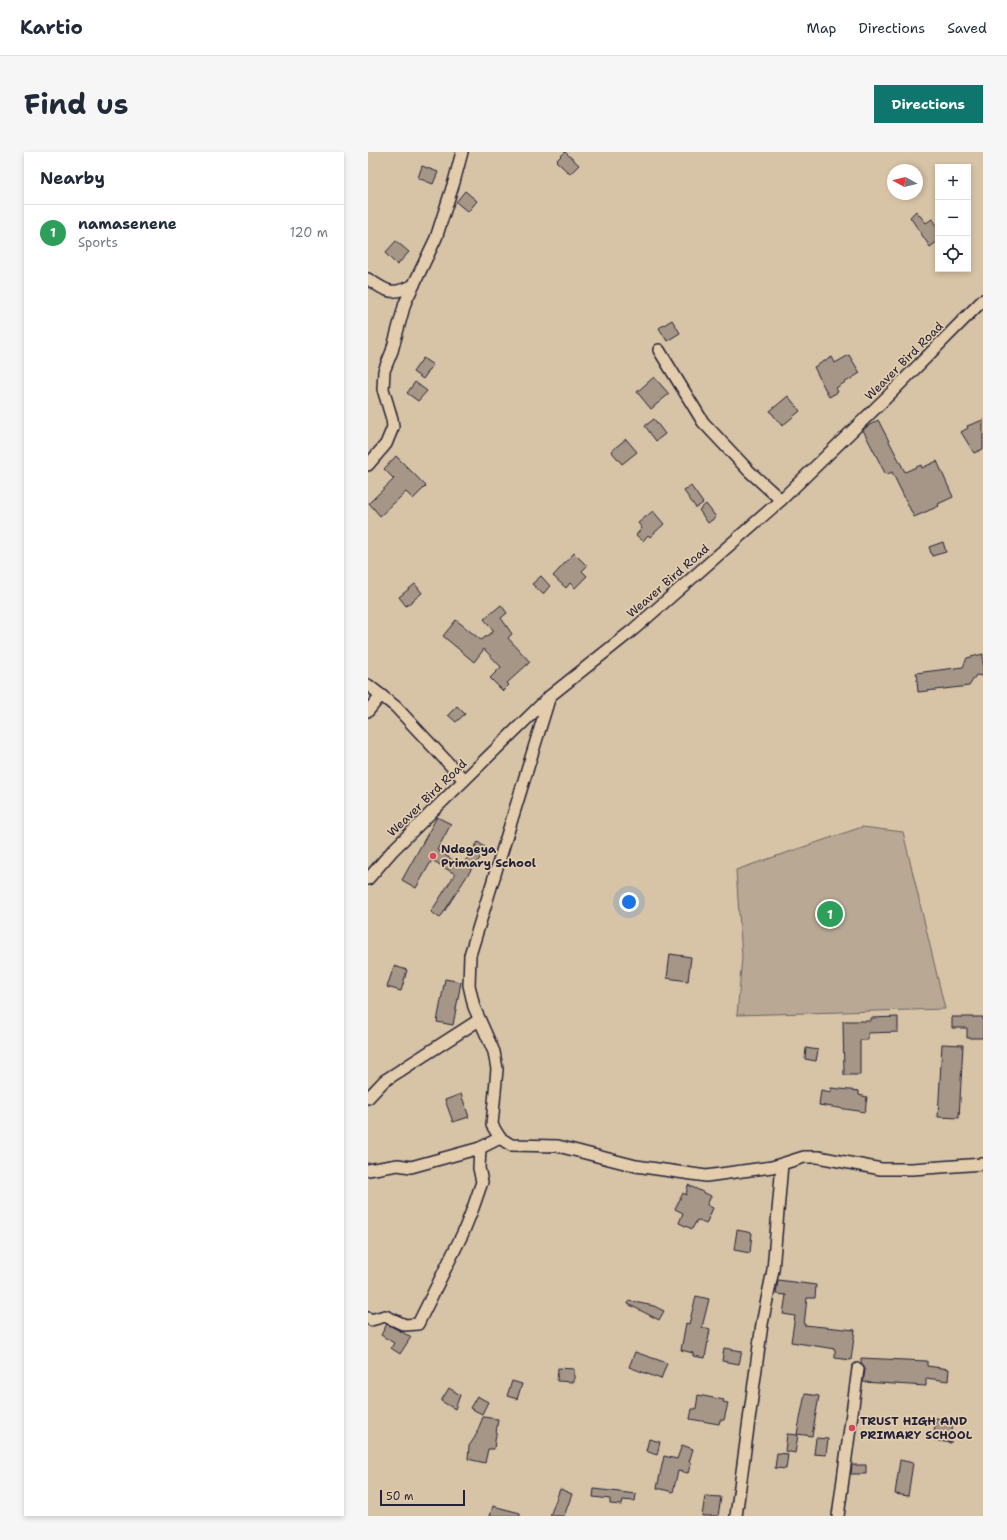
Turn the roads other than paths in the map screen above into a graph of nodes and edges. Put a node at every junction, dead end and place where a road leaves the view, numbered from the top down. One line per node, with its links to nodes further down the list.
1 (462, 152): 3 (street)
2 (368, 279): 3 (street)
3 (414, 285): 6 (street)
4 (983, 300): 7 (street, Weaver Bird Road)
5 (659, 350): 7 (street)
6 (368, 466)
7 (781, 500): 10 (street, Weaver Bird Road)
8 (368, 685): 9 (street)
9 (381, 695): 11 (street); 12 (street)
10 (550, 696): 12 (street, Weaver Bird Road); 14 (street)
11 (368, 712)
12 (464, 780): 13 (street, Weaver Bird Road)
13 (368, 879)
14 (480, 1020): 15 (street); 16 (street)
15 (368, 1098)
16 (500, 1138): 17 (street); 18 (street)
17 (480, 1148): 20 (street); 21 (street)
18 (782, 1164): 19 (street); 23 (street)
19 (983, 1164)
20 (368, 1170)
21 (368, 1318)
22 (858, 1370): 24 (street)
23 (736, 1516)
24 (838, 1516)

